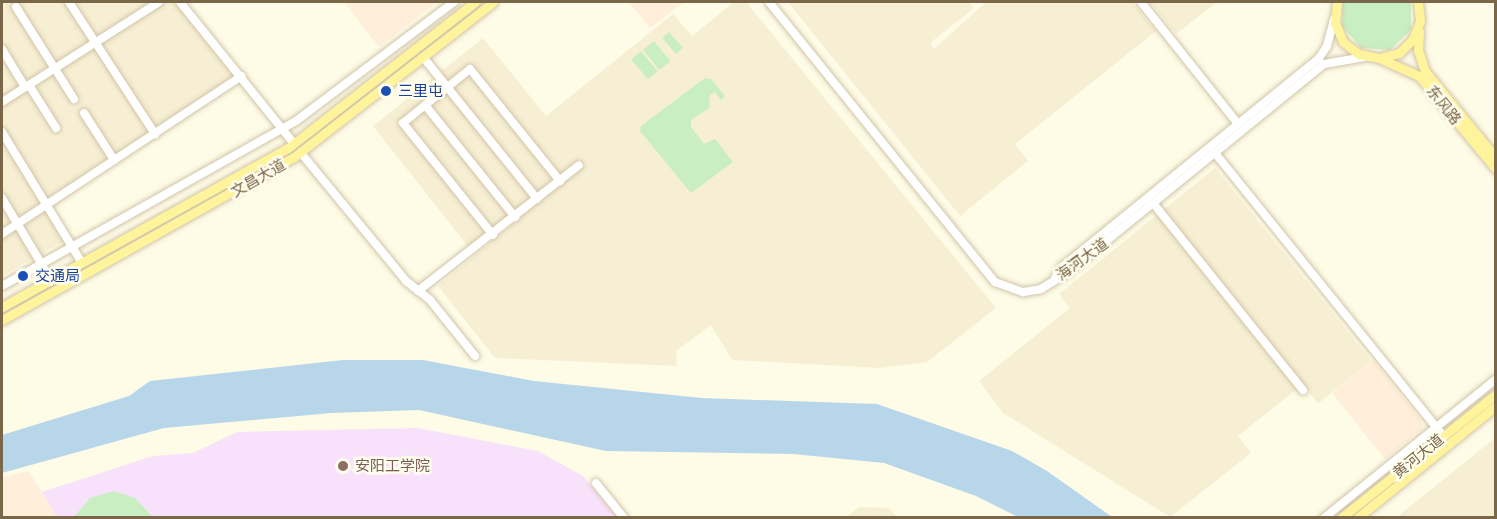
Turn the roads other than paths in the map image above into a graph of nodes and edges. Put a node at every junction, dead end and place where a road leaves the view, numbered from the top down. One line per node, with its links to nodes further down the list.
1 (69, 2): 15 (street)
2 (159, 2): 15 (street)
3 (180, 2): 21 (street)
4 (454, 2): 30 (street)
5 (475, 2): 33 (main road, 文昌大道)
6 (493, 2): 17 (main road, 文昌大道)
7 (769, 2): 53 (street)
8 (1142, 2): 28 (street)
9 (1418, 2): 13 (main road, 东风路)
10 (1423, 2): 13 (street)
11 (16, 7): 20 (street)
12 (1335, 7): 18 (main road); 28 (street, 海河大道)
13 (1420, 14): 14 (main road, 东风路)
14 (1419, 27): 19 (main road); 36 (main road, 东风路)
15 (95, 42): 20 (street); 32 (street)
16 (2, 49): 22 (street)
17 (423, 57): 23 (street); 34 (main road, 文昌大道)
18 (1365, 57): 19 (main road); 35 (street, 海河大道)
19 (1379, 58): 39 (main road, 东风路)
20 (55, 68): 22 (street); 24 (street)
21 (242, 76): 30 (street); 32 (street)
22 (27, 86): 25 (street); 29 (street)
23 (447, 87): 26 (street); 40 (street); 42 (street)
24 (74, 99)
25 (2, 102)
26 (425, 105): 45 (street); 48 (street)
27 (84, 113): 37 (street)
28 (1238, 124): 53 (street, 海河大道)
29 (56, 128)
30 (285, 128): 33 (street); 49 (street)
31 (2, 132): 44 (street)
32 (154, 134): 37 (street)
33 (294, 144): 50 (main road, 文昌大道)
34 (301, 153): 55 (street); 57 (main road, 文昌大道)
35 (1215, 153): 43 (street, 海河大道); 63 (street)
36 (1496, 158)
37 (114, 160): 44 (street)
38 (579, 165): 40 (street)
39 (1496, 169)
40 (560, 181): 42 (street)
41 (2, 198): 46 (street)
42 (537, 199): 45 (street)
43 (1153, 203): 53 (street, 海河大道); 60 (street)
44 (48, 204): 46 (street); 49 (street)
45 (515, 217): 48 (street)
46 (18, 224): 47 (street); 51 (street)
47 (2, 234)
48 (493, 235): 55 (street)
49 (74, 246): 50 (street); 51 (street)
50 (82, 262): 52 (main road, 文昌大道)
51 (43, 263): 52 (street); 54 (street)
52 (51, 280): 56 (main road, 文昌大道)
53 (1052, 282)
54 (2, 286)
55 (418, 291): 58 (street)
56 (2, 307)
57 (2, 320)
58 (474, 356)
59 (1496, 379): 63 (street)
60 (1303, 390)
61 (1496, 394): 64 (main road, 黄河大道)
62 (1496, 406): 69 (main road, 黄河大道)
63 (1436, 426): 64 (street); 67 (street)
64 (1443, 436): 68 (main road, 黄河大道)
65 (596, 483): 66 (street)
66 (624, 518)
67 (1324, 518)
68 (1341, 518)
69 (1357, 518)

